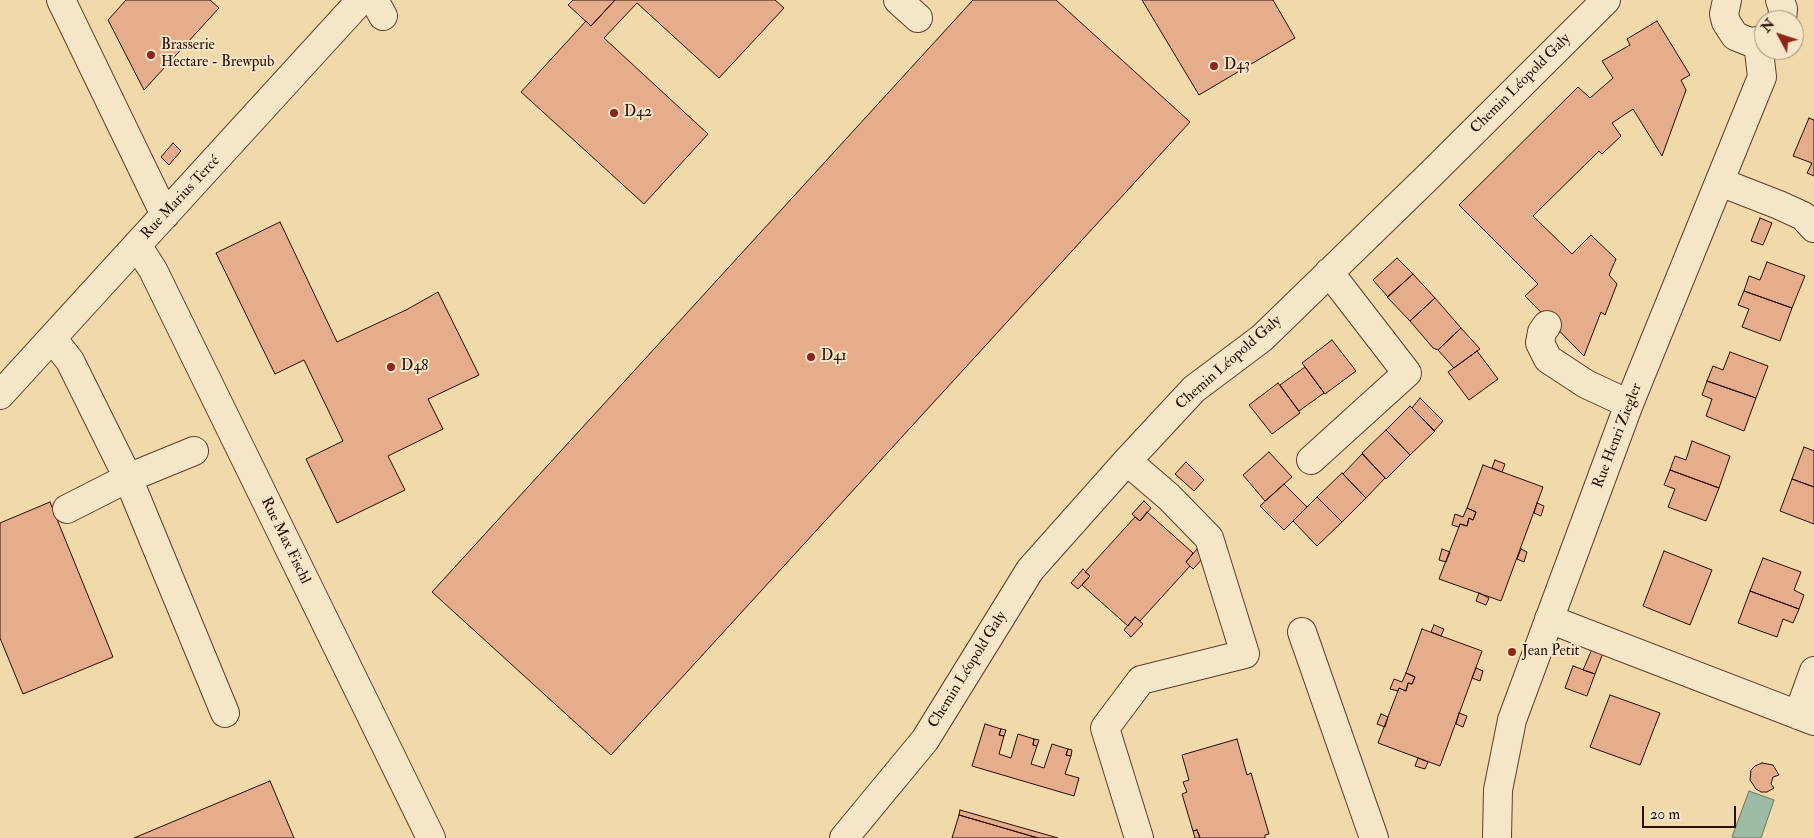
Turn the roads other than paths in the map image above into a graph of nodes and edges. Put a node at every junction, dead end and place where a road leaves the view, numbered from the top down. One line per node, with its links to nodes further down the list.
1 (61, 0): 10 (street)
2 (361, 0): 10 (street, Rue Marius Tercé)
3 (898, 0): 6 (street)
4 (1606, 0): 13 (street, Chemin Léopold Galy)
5 (1728, 0): 7 (street)
6 (918, 18)
7 (1754, 42)
8 (1762, 60): 9 (street, Rue Henri Ziegler)
9 (1720, 182): 11 (street); 17 (street, Rue Henri Ziegler)
10 (165, 215): 12 (street, Rue Marius Tercé)
11 (1814, 228)
12 (137, 245): 15 (street, Rue Marius Tercé); 28 (street, Rue Max Fischl)
13 (1329, 272): 19 (street); 20 (street, Chemin Léopold Galy)
14 (1546, 325): 17 (street)
15 (52, 338): 16 (street, Rue Marius Tercé); 21 (street)
16 (0, 395)
17 (1629, 404): 23 (street, Rue Henri Ziegler)
18 (194, 451): 21 (street)
19 (1311, 460)
20 (1127, 461): 29 (street, Chemin Léopold Galy); 30 (street)
21 (128, 478): 22 (street); 26 (street)
22 (67, 509)
23 (1549, 619): 27 (street); 32 (street, Rue Henri Ziegler)
24 (1302, 632): 31 (street)
25 (1814, 671): 27 (street)
26 (225, 713)
27 (1806, 718)
28 (430, 838)
29 (844, 838)
30 (1139, 838)
31 (1374, 838)
32 (1497, 838)

